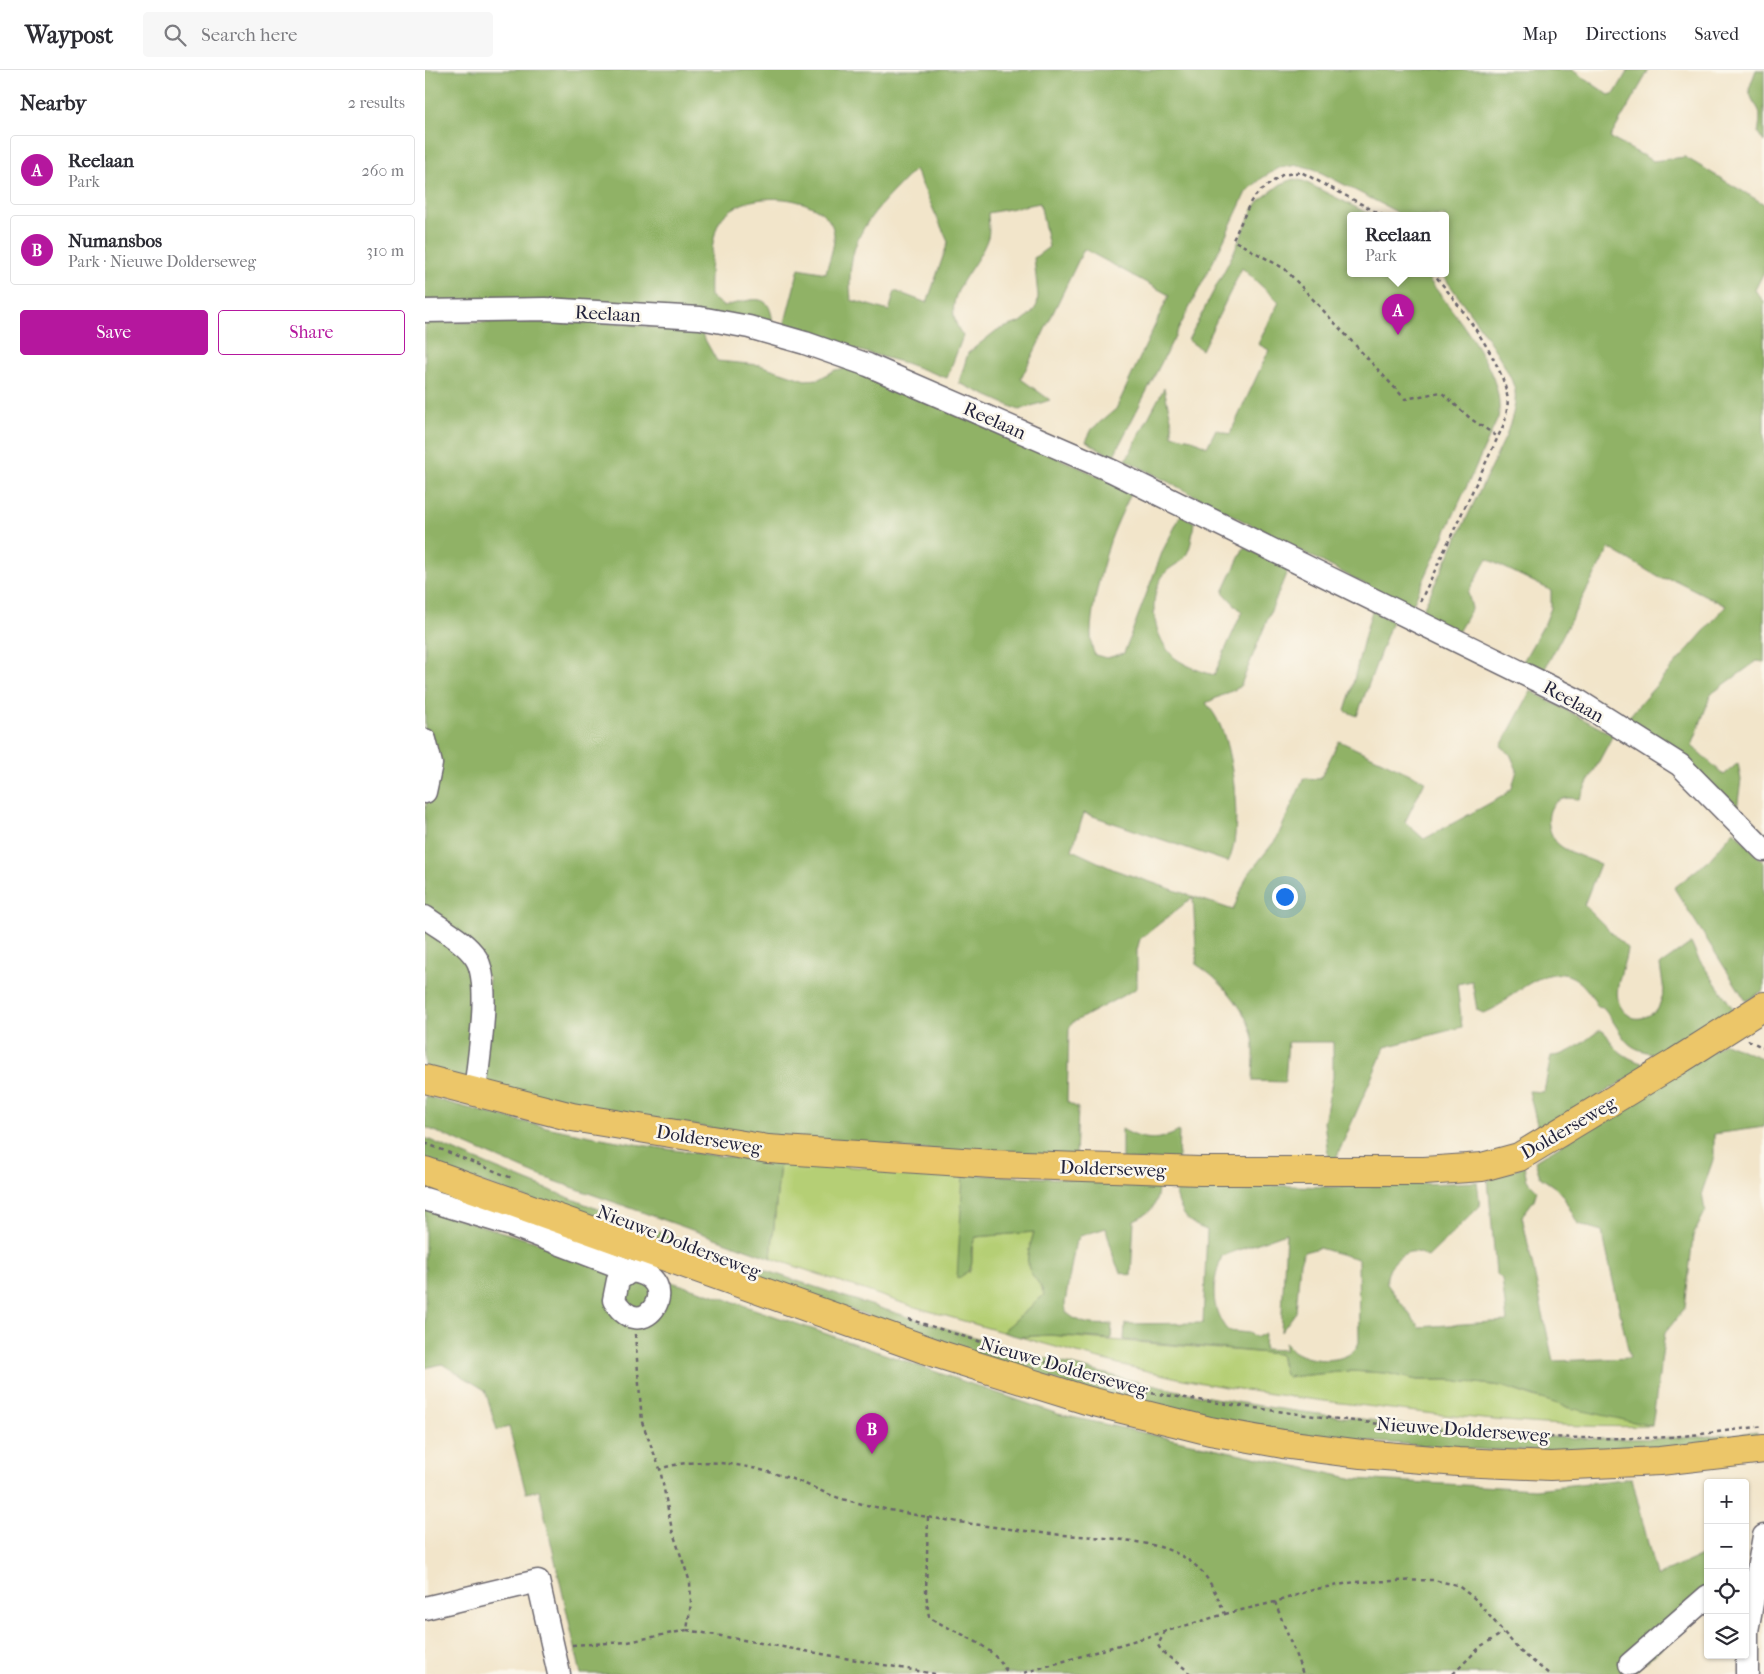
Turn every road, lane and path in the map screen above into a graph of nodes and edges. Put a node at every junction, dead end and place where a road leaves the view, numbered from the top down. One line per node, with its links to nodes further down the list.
1 (1376, 212): 4 (path)
2 (1436, 277): 4 (path)
3 (425, 311): 5 (street, Reelaan)
4 (1498, 437): 5 (path)
5 (1412, 619): 8 (street, Reelaan)
6 (425, 740): 7 (street)
7 (425, 792)
8 (1764, 850)
9 (425, 917): 12 (street)
10 (1764, 1006): 12 (main road, Dolderseweg)
11 (425, 1079): 12 (main road, Dolderseweg)
12 (475, 1092)
13 (425, 1143): 15 (path)
14 (425, 1171): 16 (main road, Nieuwe Dolderseweg)
15 (512, 1178)
16 (438, 1179): 24 (main road, Nieuwe Dolderseweg)
17 (425, 1199): 18 (street)
18 (631, 1271): 20 (street); 20 (street)
19 (900, 1317): 21 (path, Nieuwe Dolderseweg)
20 (634, 1318): 25 (path)
21 (1127, 1388)
22 (1137, 1390): 23 (path, Nieuwe Dolderseweg)
23 (1764, 1426)
24 (1764, 1449)
25 (660, 1469): 26 (path); 34 (path)
26 (928, 1517): 32 (path); 42 (path)
27 (1764, 1536): 28 (street)
28 (1752, 1564): 33 (street)
29 (1704, 1599): 39 (street)
30 (1275, 1602): 32 (path); 36 (path); 45 (path)
31 (425, 1608): 40 (street)
32 (1225, 1614): 35 (path)
33 (1747, 1614)
34 (687, 1630): 37 (path); 41 (path)
35 (1165, 1631): 43 (path); 44 (path)
36 (1503, 1633): 46 (path); 47 (path)
37 (572, 1644)
38 (1747, 1659): 48 (street)
39 (1630, 1664)
40 (559, 1674)
41 (935, 1674)
42 (1007, 1674)
43 (1019, 1674)
44 (1190, 1674)
45 (1303, 1674)
46 (1453, 1674)
47 (1549, 1674)
48 (1747, 1674)

